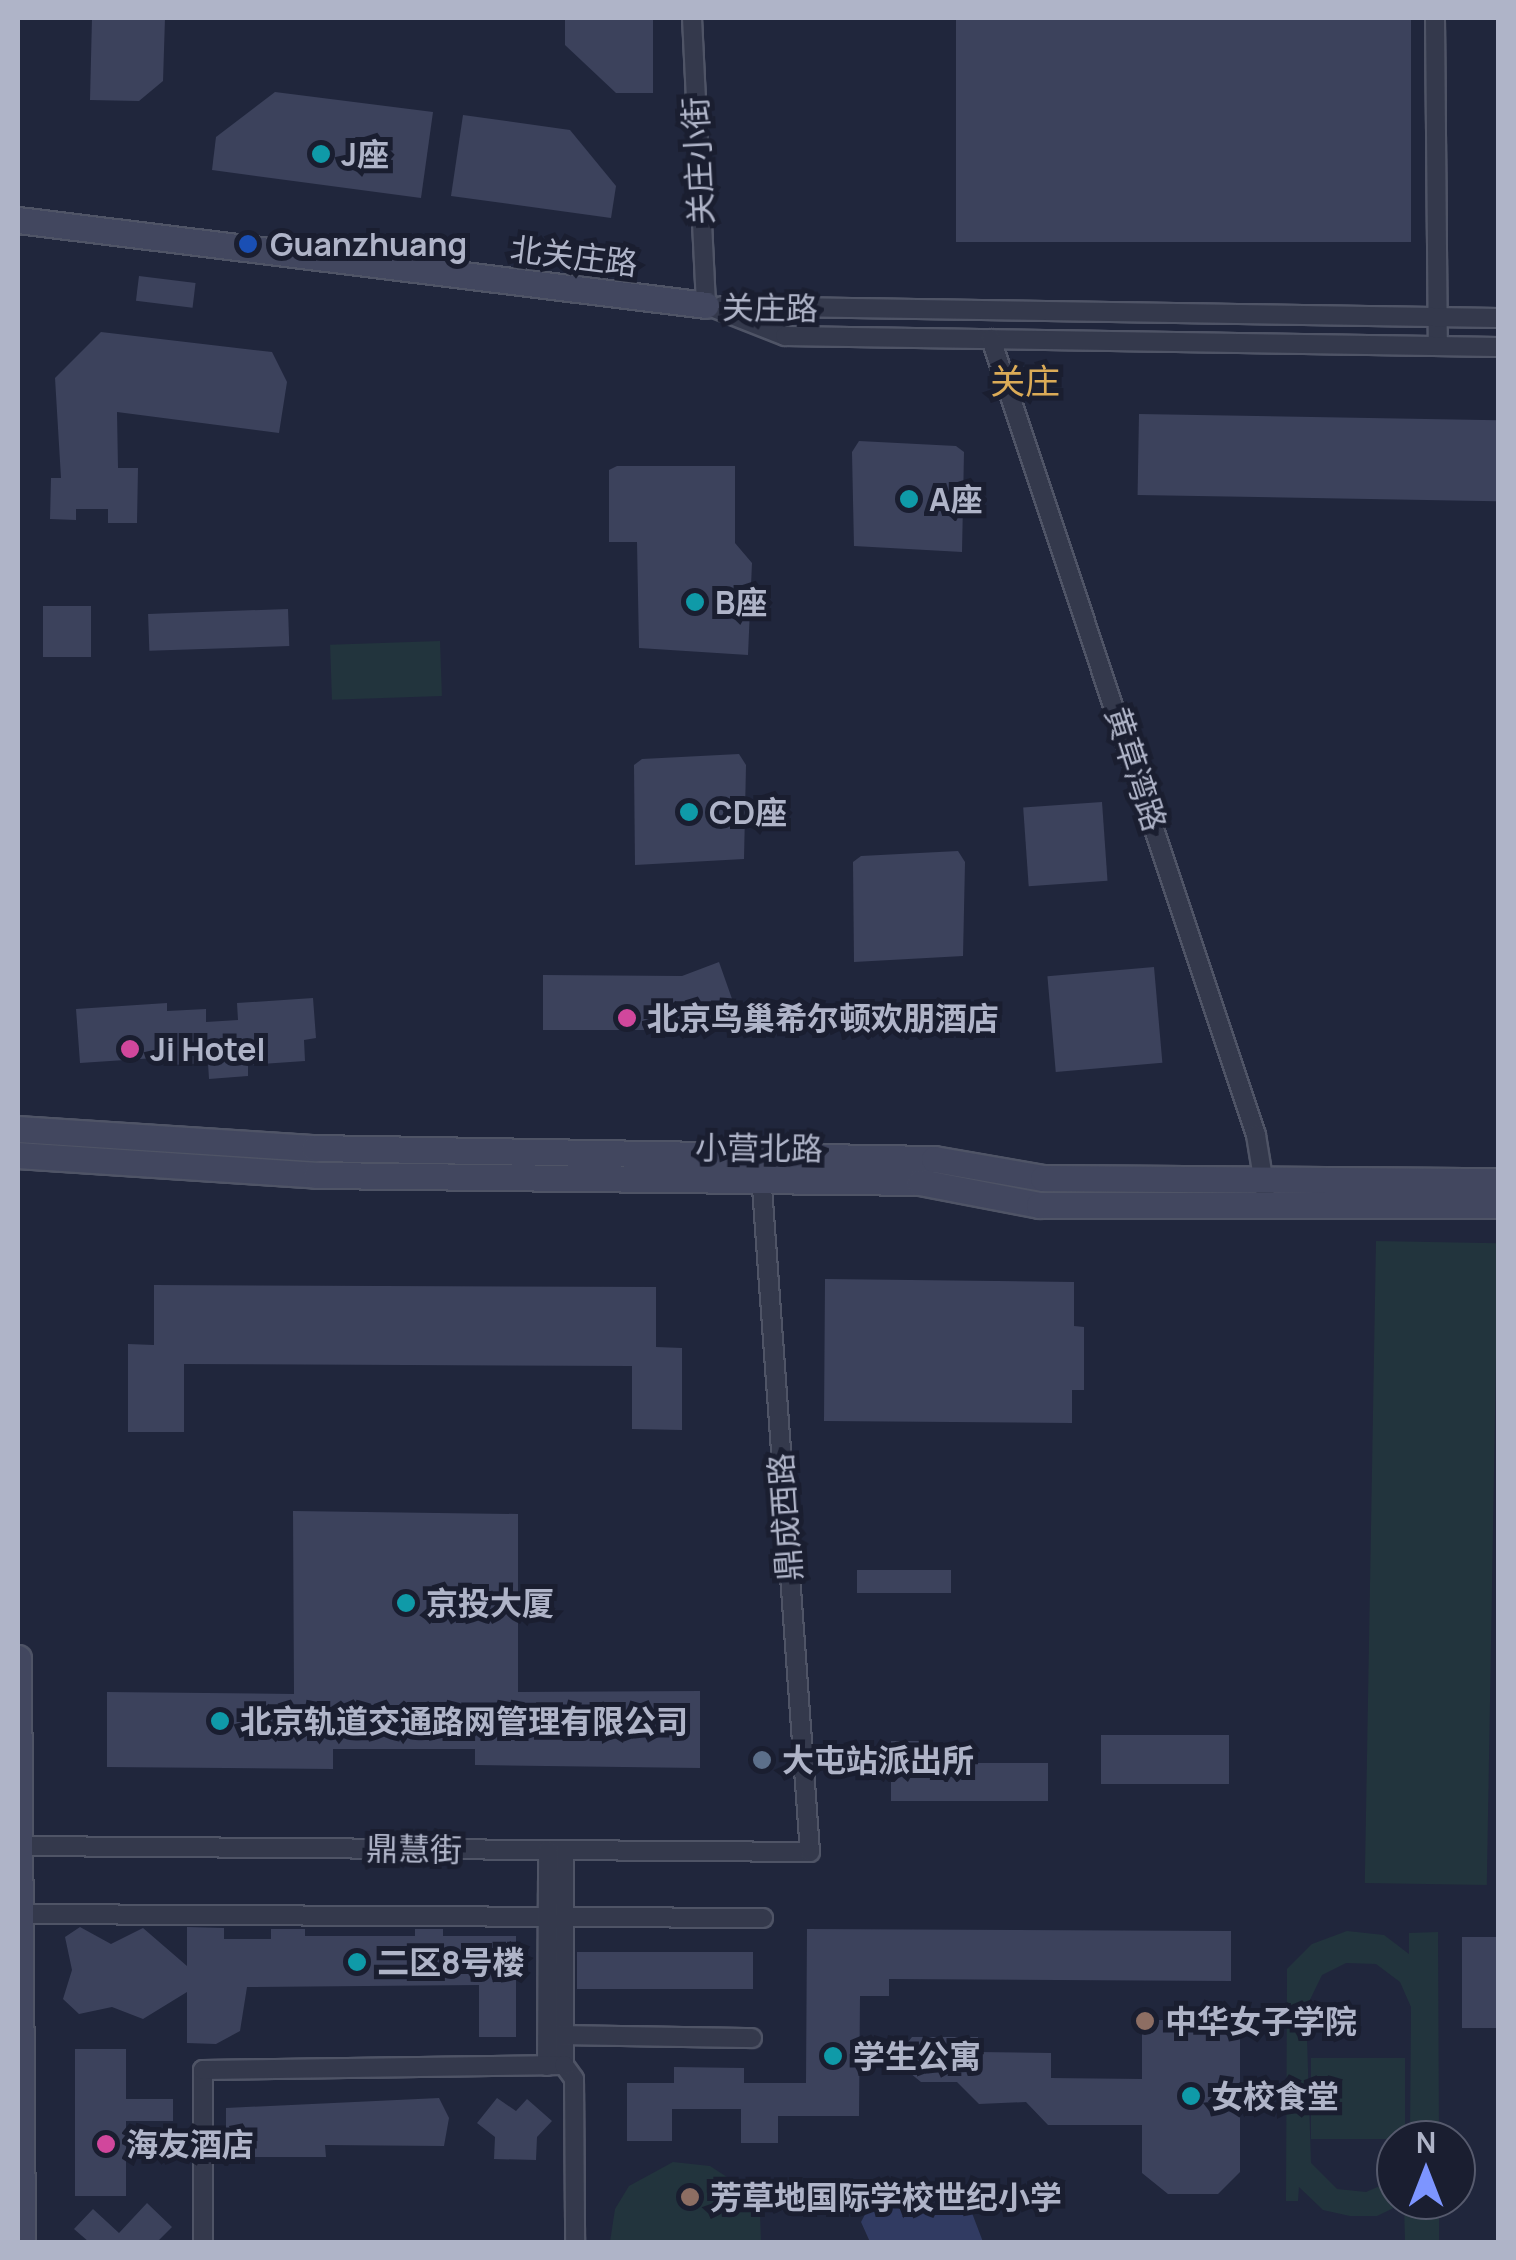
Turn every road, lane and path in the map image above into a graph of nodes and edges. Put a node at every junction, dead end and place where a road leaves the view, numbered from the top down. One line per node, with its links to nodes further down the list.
1 (692, 18): 4 (street, 关庄小街)
2 (1434, 18): 5 (street)
3 (18, 220): 4 (street, 北关庄路)
4 (706, 305): 5 (street, 关庄路); 7 (street, 关庄路)
5 (1438, 318): 6 (street, 关庄路); 8 (street)
6 (1498, 318)
7 (991, 339): 8 (street, 关庄路); 14 (street, 黄草湾路)
8 (1438, 346): 9 (street, 关庄路)
9 (1498, 347)
10 (18, 1129): 12 (street, 小营北路)
11 (18, 1155): 12 (street, 小营北路)
12 (761, 1170): 14 (street, 小营北路); 19 (street, 鼎成西路)
13 (1498, 1181): 14 (street, 小营北路)
14 (1266, 1192): 15 (street, 小营北路)
15 (1498, 1205)
16 (18, 1658): 17 (street)
17 (21, 1846): 18 (street, 鼎慧街); 20 (street)
18 (556, 1850): 19 (street, 鼎慧街); 21 (street)
19 (810, 1852)
20 (24, 1914): 21 (street); 26 (street)
21 (556, 1915): 22 (street); 23 (street)
22 (763, 1918)
23 (555, 2035): 24 (street); 25 (street)
24 (752, 2038)
25 (555, 2066): 27 (street); 28 (street)
26 (22, 2242)
27 (203, 2242)
28 (576, 2242)

